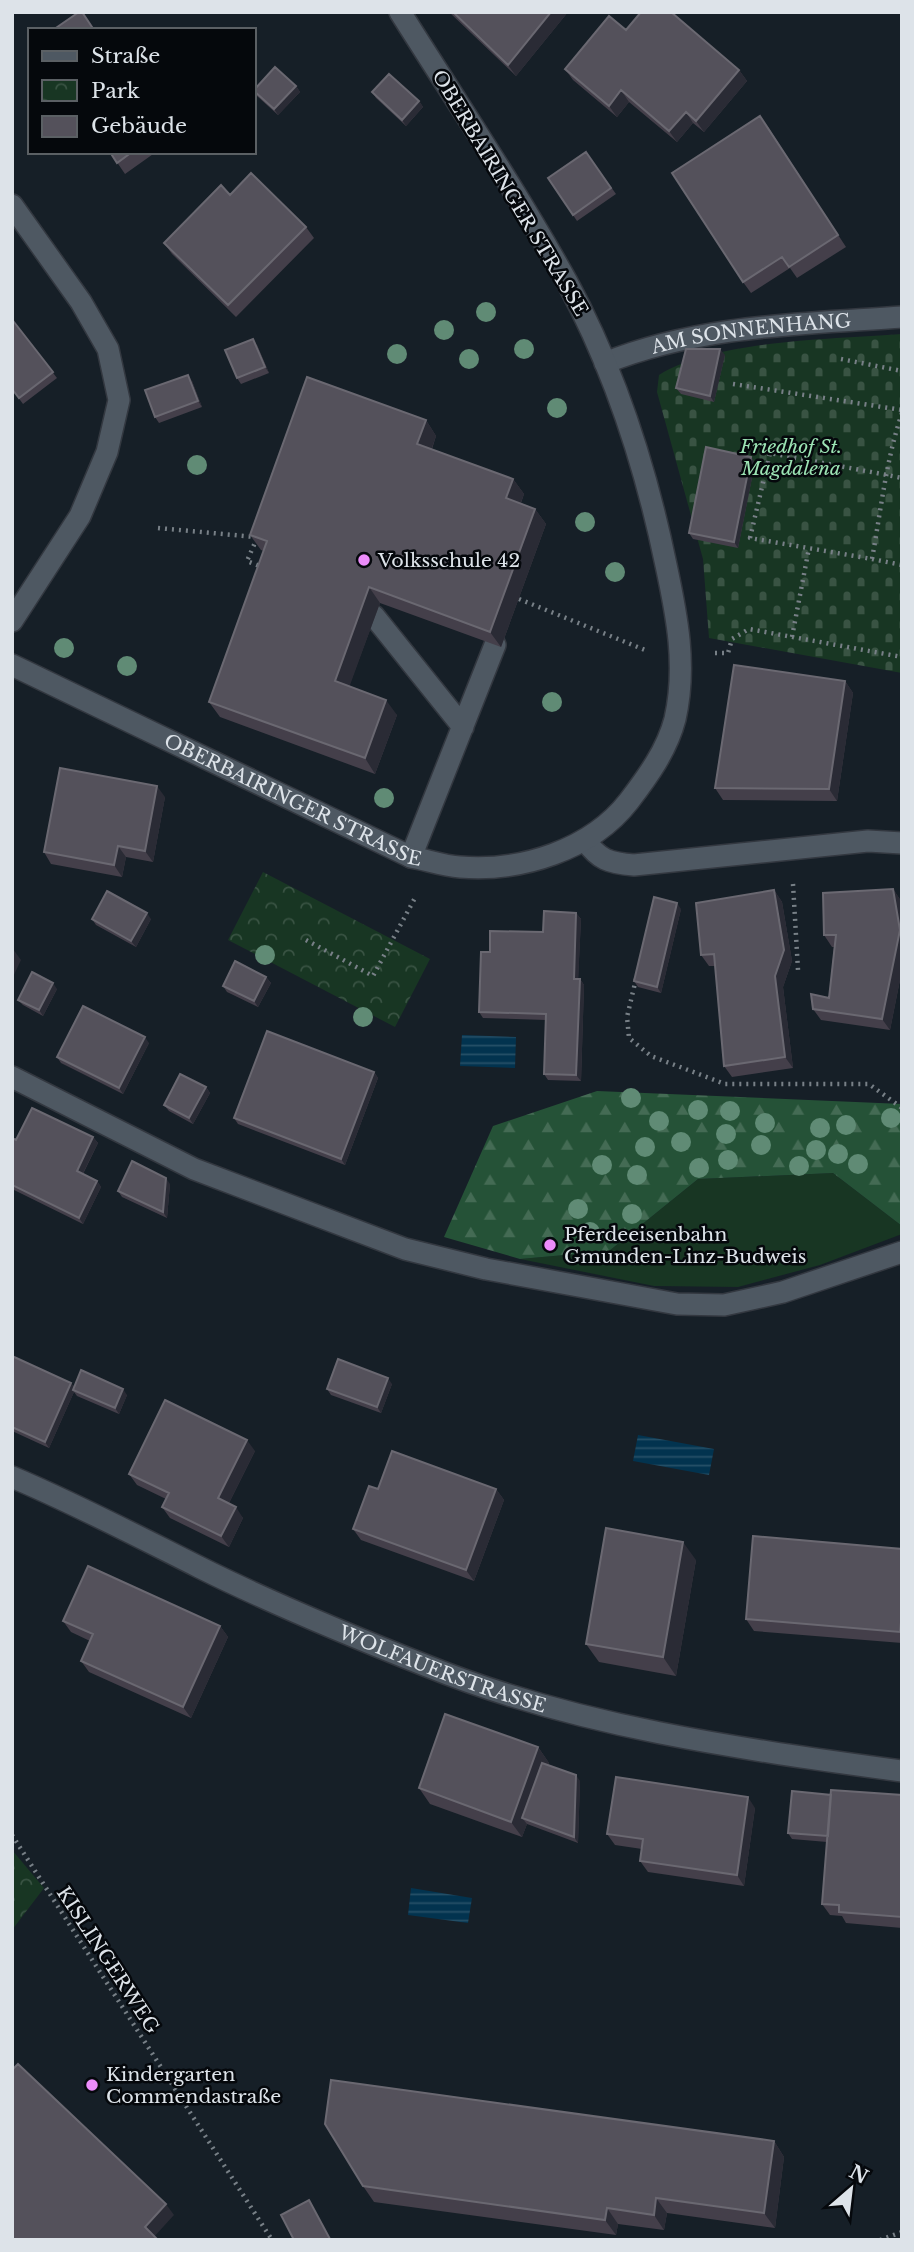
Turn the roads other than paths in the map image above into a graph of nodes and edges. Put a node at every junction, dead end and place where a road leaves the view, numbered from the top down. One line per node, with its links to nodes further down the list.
1 (400, 12): 4 (street, OBERBAIRINGER STRASSE)
2 (12, 205): 6 (street)
3 (902, 317): 4 (street, AM SONNENHANG)
4 (605, 363): 10 (street, OBERBAIRINGER STRASSE)
5 (374, 616): 9 (street)
6 (12, 621)
7 (495, 645): 9 (street)
8 (12, 666): 12 (street, OBERBAIRINGER STRASSE)
9 (463, 727): 12 (street)
10 (585, 840): 11 (street); 12 (street, OBERBAIRINGER STRASSE)
11 (902, 843)
12 (411, 857)
13 (12, 1077): 14 (street)
14 (902, 1252)
15 (12, 1477): 16 (street, WOLFAUERSTRASSE)
16 (902, 1771)

